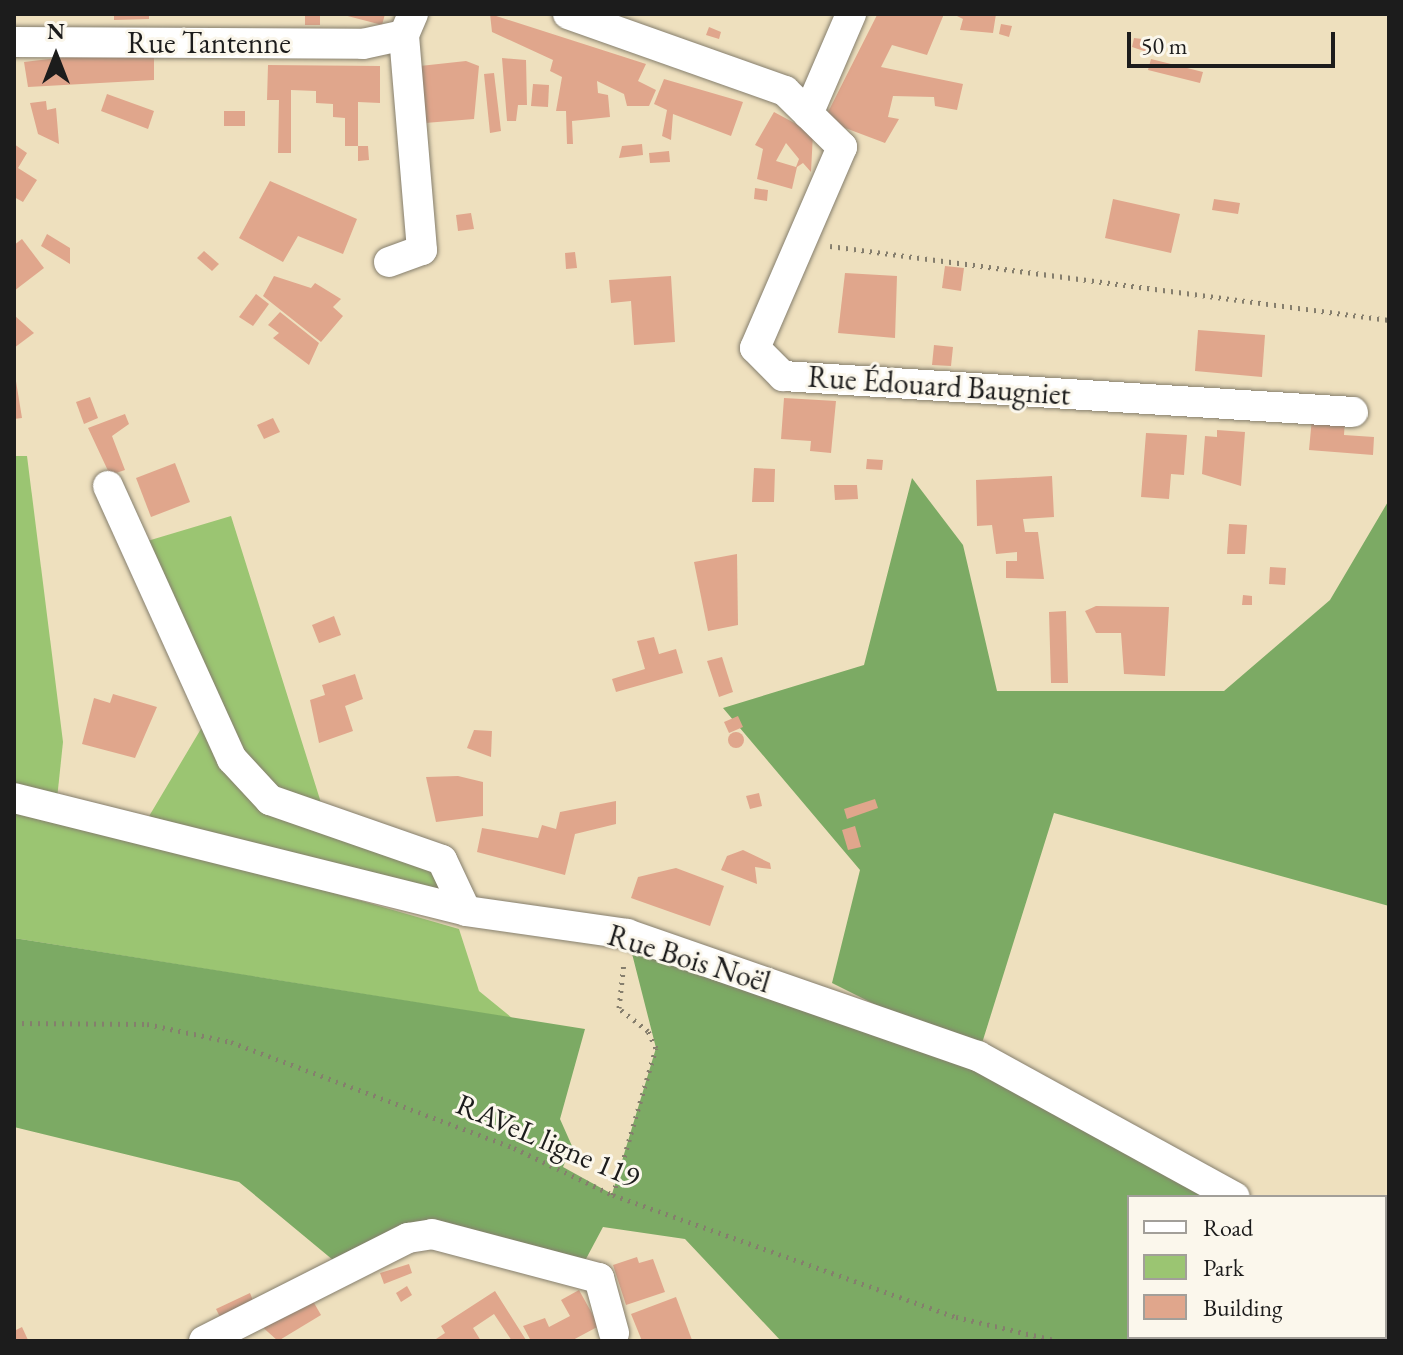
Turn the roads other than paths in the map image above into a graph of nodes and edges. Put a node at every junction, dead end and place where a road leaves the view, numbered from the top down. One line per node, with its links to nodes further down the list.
1 (568, 14): 5 (street, Rue Édouard Baugniet)
2 (851, 14): 5 (street)
3 (408, 25): 4 (street, Rue Tantenne); 6 (street, Rue Tantenne)
4 (14, 42)
5 (808, 114): 7 (street, Rue Édouard Baugniet)
6 (389, 262)
7 (1353, 412)
8 (108, 486): 10 (street)
9 (14, 798): 10 (street, Rue Bois Noël)
10 (466, 911): 11 (street, Rue Bois Noël)
11 (1231, 1195)
12 (611, 1338): 13 (street)
13 (204, 1341)

